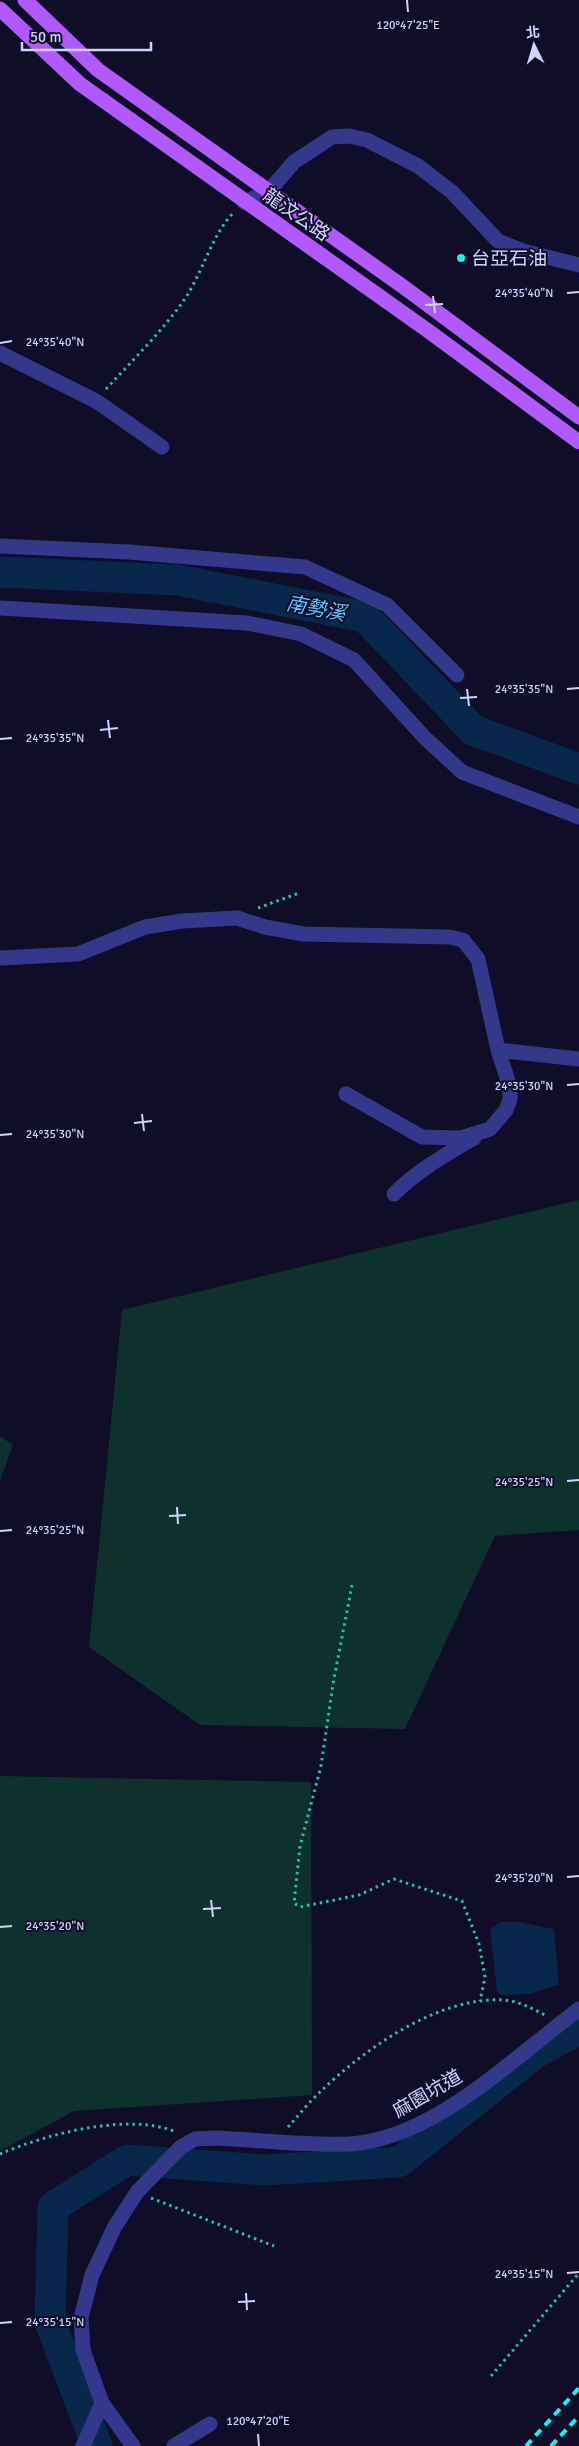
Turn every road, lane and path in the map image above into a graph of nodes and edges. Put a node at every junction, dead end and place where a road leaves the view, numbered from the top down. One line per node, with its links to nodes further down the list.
1 (25, 0): 3 (main road, 龍汶公路)
2 (0, 9): 4 (main road, 龍汶公路)
3 (268, 192): 4 (street); 5 (street); 8 (main road, 龍汶公路)
4 (244, 202): 7 (path); 9 (main road, 龍汶公路)
5 (579, 265)
6 (0, 353): 7 (street)
7 (96, 401): 10 (street)
8 (579, 417)
9 (579, 442)
10 (162, 447)
11 (0, 546): 13 (street)
12 (0, 608): 14 (street)
13 (457, 675)
14 (579, 817)
15 (300, 893): 16 (path)
16 (238, 918): 17 (street); 18 (street)
17 (0, 958)
18 (498, 1050): 19 (street); 21 (street)
19 (579, 1059)
20 (346, 1094): 21 (street)
21 (490, 1129): 22 (street)
22 (394, 1194)
23 (352, 1585): 24 (path)
24 (480, 2001): 26 (path); 28 (path)
25 (579, 2009): 26 (street, 麻園坑道)
26 (560, 2023): 28 (street, 麻園坑道)
27 (196, 2139): 28 (street, 麻園坑道); 29 (path); 30 (street, 麻園坑道)
28 (276, 2141)
29 (0, 2154)
30 (140, 2189): 31 (path); 34 (street)
31 (274, 2246)
32 (579, 2273): 33 (path)
33 (491, 2376)
34 (102, 2403): 36 (street); 37 (street)
35 (210, 2424): 38 (street)
36 (83, 2446)
37 (133, 2446)
38 (174, 2446)

